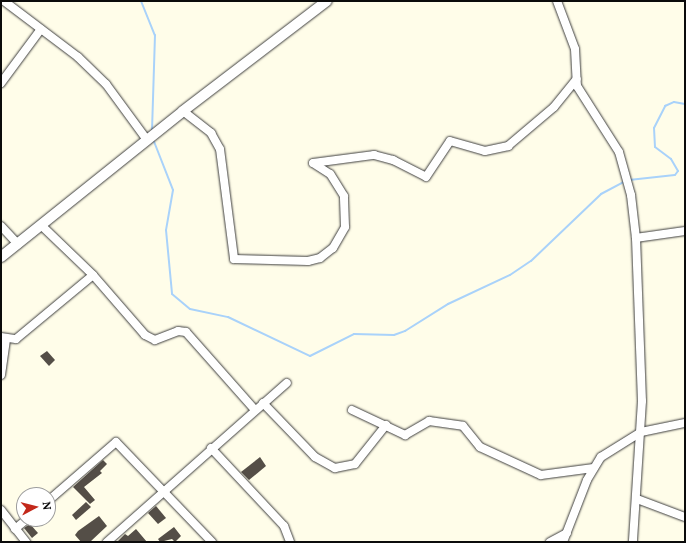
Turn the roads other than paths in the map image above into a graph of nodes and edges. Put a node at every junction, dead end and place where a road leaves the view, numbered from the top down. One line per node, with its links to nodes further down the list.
1 (4, 1): 4 (street)
2 (328, 1): 7 (street)
3 (557, 1): 5 (street)
4 (41, 29): 6 (street); 8 (street)
5 (577, 79): 7 (street); 12 (street)
6 (1, 83)
7 (183, 111): 8 (street)
8 (147, 140): 10 (street)
9 (1, 226): 13 (street)
10 (42, 226): 13 (street); 15 (street)
11 (685, 231): 12 (street)
12 (636, 238): 24 (street)
13 (18, 244): 14 (street)
14 (1, 257)
15 (93, 275): 16 (street); 20 (street)
16 (4, 339): 17 (street)
17 (1, 375)
18 (287, 383): 19 (street)
19 (263, 403): 20 (street); 23 (street)
20 (255, 410): 25 (street)
21 (352, 410): 23 (street)
22 (685, 423): 24 (street)
23 (386, 425): 26 (street)
24 (641, 432): 26 (street); 29 (street)
25 (211, 448): 27 (street); 38 (street)
26 (594, 468): 34 (street)
27 (163, 490): 28 (street); 36 (street); 37 (street)
28 (56, 494)
29 (637, 499): 31 (street); 41 (street)
30 (1, 510): 33 (street)
31 (685, 518)
32 (17, 527): 33 (street)
33 (15, 529): 35 (street)
34 (567, 533): 39 (street); 40 (street)
35 (26, 542)
36 (107, 542)
37 (212, 542)
38 (290, 542)
39 (550, 542)
40 (563, 542)
41 (633, 542)

